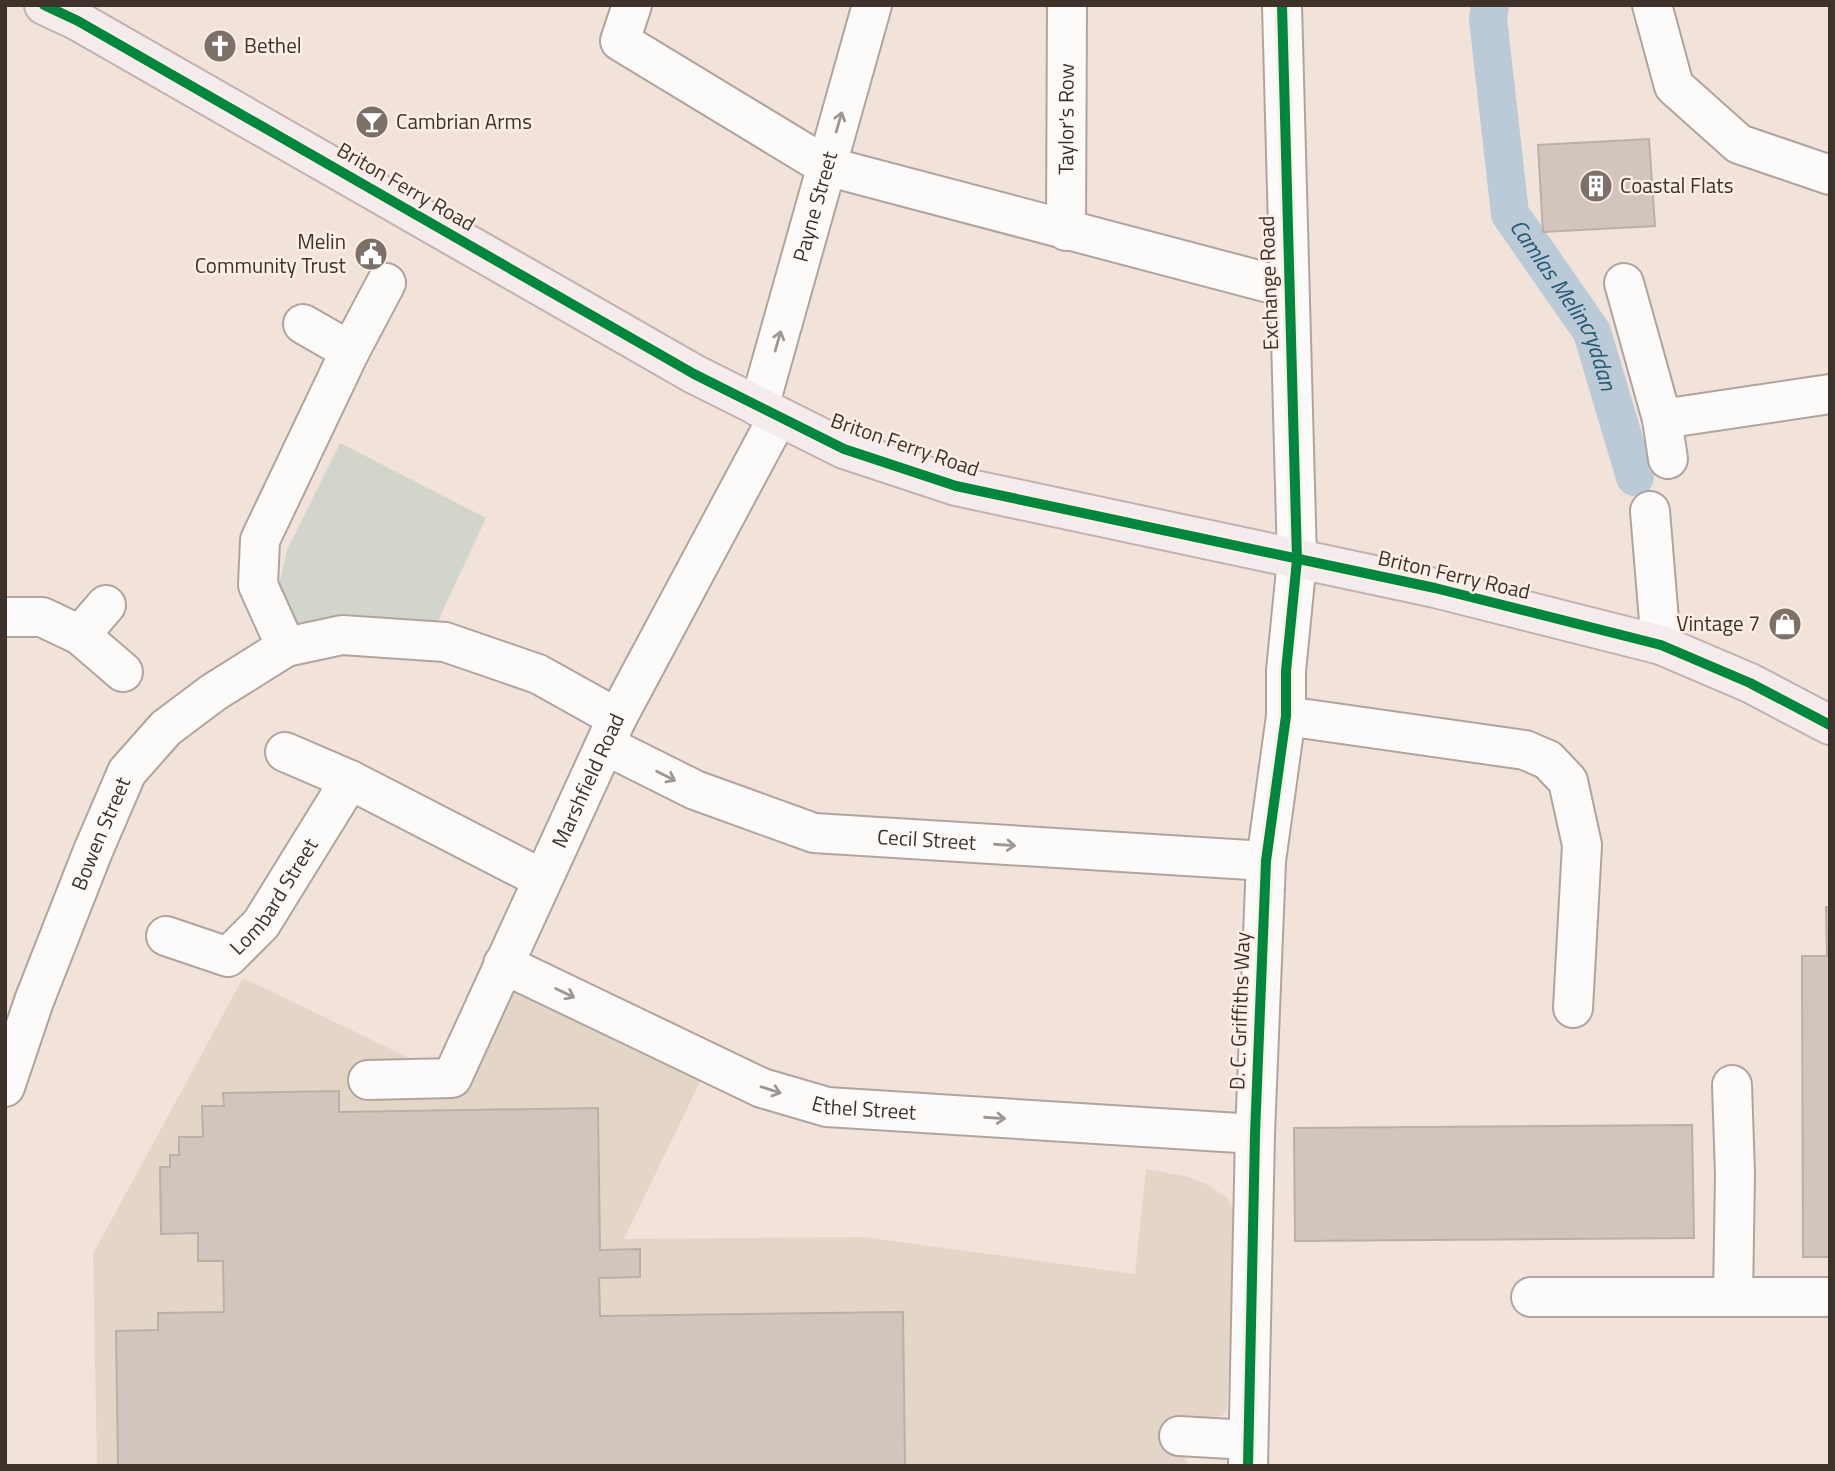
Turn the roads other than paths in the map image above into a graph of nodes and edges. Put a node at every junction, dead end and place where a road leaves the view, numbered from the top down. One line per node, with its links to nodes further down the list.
1 (44, 5): 16 (main road, Briton Ferry Road)
2 (632, 5): 7 (street)
3 (872, 5): 7 (street, Payne Street, one-way to 3)
4 (1067, 5): 9 (street, Taylor's Row)
5 (1282, 5): 12 (street, Exchange Road)
6 (1652, 5): 8 (street)
7 (827, 166): 9 (street); 16 (street, Payne Street, one-way to 7)
8 (1830, 175)
9 (1066, 231): 12 (street)
10 (386, 283): 14 (street)
11 (1624, 283): 17 (street)
12 (1288, 288): 20 (street, Exchange Road)
13 (303, 324): 14 (street)
14 (350, 351): 25 (street)
15 (1830, 394): 17 (street)
16 (769, 412): 20 (main road, Briton Ferry Road); 29 (street, Marshfield Road)
17 (1662, 419): 18 (street)
18 (1668, 459)
19 (1650, 511): 24 (street)
20 (1297, 560): 24 (main road, Briton Ferry Road); 27 (street, D. C. Griffiths Way)
21 (106, 605): 23 (street)
22 (5, 617): 23 (street)
23 (80, 635): 26 (street)
24 (1661, 645): 28 (main road, Briton Ferry Road)
25 (286, 647): 29 (street, Bowen Street); 39 (street, Bowen Street)
26 (123, 672)
27 (1286, 716): 32 (street, D. C. Griffiths Way); 36 (street)
28 (1830, 725)
29 (611, 732): 32 (street, Cecil Street, one-way to 32); 33 (street, Marshfield Road)
30 (285, 752): 31 (street)
31 (350, 780): 33 (street); 34 (street, Lombard Street)
32 (1266, 861): 40 (street, D. C. Griffiths Way)
33 (542, 878): 35 (street, Marshfield Road)
34 (166, 936)
35 (503, 964): 37 (street, Marshfield Road); 40 (street, Ethel Street, one-way to 40)
36 (1573, 1009)
37 (368, 1080)
38 (1732, 1085): 42 (street)
39 (5, 1087)
40 (1255, 1134): 45 (street, D. C. Griffiths Way)
41 (1531, 1297): 42 (street)
42 (1733, 1297): 43 (street)
43 (1830, 1297)
44 (1179, 1436): 45 (street, D. C. Griffiths Way)
45 (1248, 1453)

